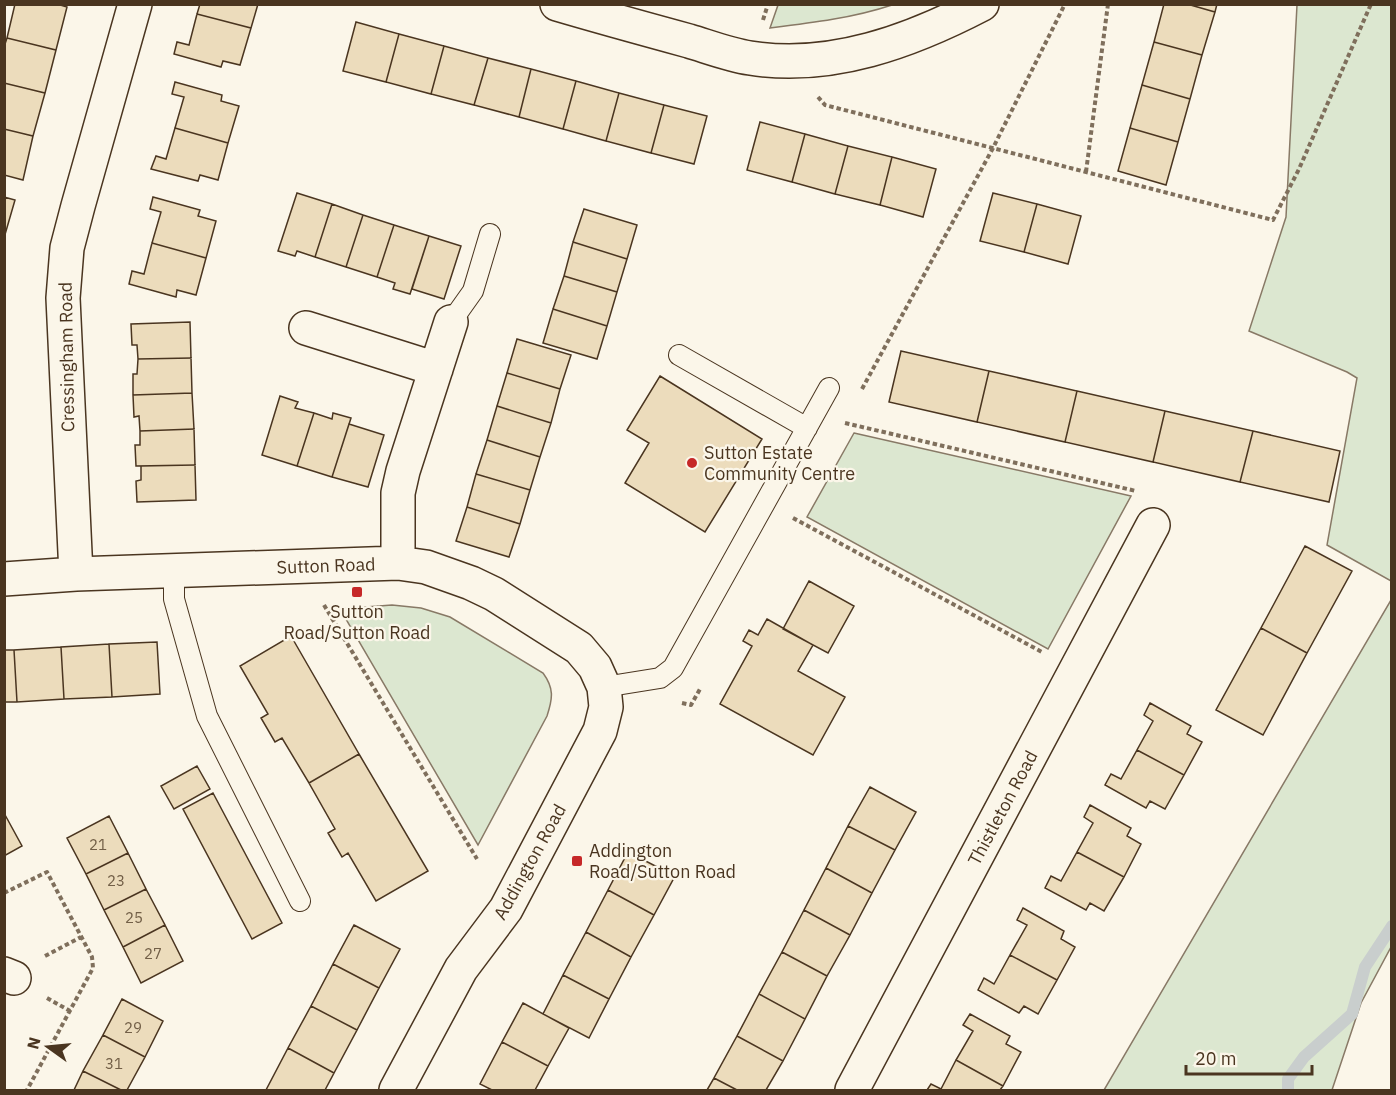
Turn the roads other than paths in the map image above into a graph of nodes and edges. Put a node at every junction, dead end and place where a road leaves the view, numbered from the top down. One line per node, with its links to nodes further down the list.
1 (135, 4): 14 (street, Cressingham Road)
2 (557, 4): 3 (street)
3 (982, 4)
4 (490, 234): 5 (lane)
5 (451, 322): 8 (street)
6 (306, 328): 8 (street)
7 (679, 355): 10 (lane)
8 (436, 369): 12 (street)
9 (829, 388): 10 (lane)
10 (807, 428): 16 (lane)
11 (1153, 525): 19 (street, Thistleton Road)
12 (398, 563): 13 (street, Sutton Road); 16 (street, Sutton Road)
13 (174, 570): 14 (street, Sutton Road); 17 (lane)
14 (76, 574): 15 (street, Sutton Road)
15 (4, 579)
16 (604, 687): 18 (street, Addington Road)
17 (300, 901)
18 (396, 1090)
19 (852, 1090)

